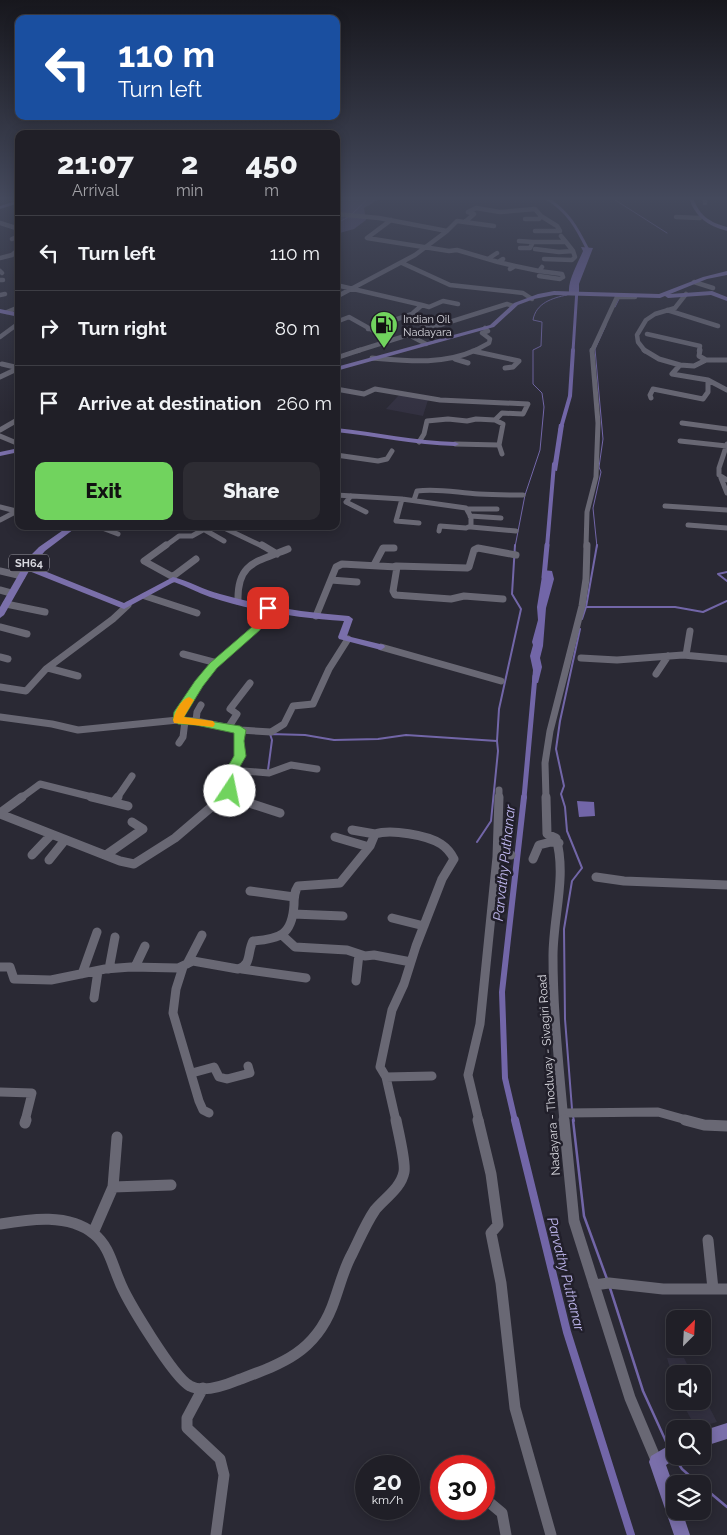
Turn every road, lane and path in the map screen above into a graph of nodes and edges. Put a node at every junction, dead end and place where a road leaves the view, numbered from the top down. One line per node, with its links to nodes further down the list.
1 (389, 270): 9 (street)
2 (419, 270): 14 (street)
3 (535, 270): 4 (street)
4 (540, 271)
5 (727, 273): 6 (main road)
6 (694, 282): 8 (street); 11 (main road)
7 (340, 286): 9 (street)
8 (713, 288)
9 (350, 289): 10 (street); 17 (street)
10 (340, 294)
11 (670, 294): 12 (main road); 13 (main road)
12 (686, 294): 15 (main road); 20 (street)
13 (644, 297): 14 (main road); 170 (street)
14 (532, 299): 18 (main road)
15 (727, 299)
16 (458, 304): 17 (street)
17 (422, 305): 31 (street)
18 (513, 306): 29 (street); 30 (main road)
19 (15, 309): 22 (street)
20 (667, 310): 27 (street); 46 (street)
21 (0, 311): 22 (main road)
22 (7, 312): 23 (main road)
23 (15, 314)
24 (340, 320): 31 (street)
25 (418, 322): 29 (street)
26 (15, 326): 32 (street)
27 (718, 326)
28 (0, 328): 32 (street)
29 (428, 328): 33 (street)
30 (486, 328): 37 (main road); 38 (street)
31 (368, 329): 36 (street)
32 (9, 330): 35 (street)
33 (407, 334): 36 (street); 37 (street)
34 (647, 334): 42 (street)
35 (0, 337)
36 (390, 340): 39 (street)
37 (426, 344): 40 (main road)
38 (473, 351): 41 (street); 49 (street)
39 (340, 357)
40 (372, 358): 41 (street); 48 (main road)
41 (453, 359): 44 (street)
42 (706, 360): 43 (street); 46 (street)
43 (727, 360)
44 (468, 363)
45 (2, 364): 47 (street)
46 (680, 365): 52 (street)
47 (15, 367)
48 (340, 367)
49 (505, 368)
50 (15, 370): 51 (street)
51 (0, 377)
52 (708, 380): 54 (street); 55 (street)
53 (340, 390): 56 (street)
54 (727, 390)
55 (651, 398)
56 (495, 420): 65 (street); 68 (street)
57 (15, 421): 60 (street)
58 (682, 423): 59 (street)
59 (727, 429)
60 (0, 430)
61 (340, 430): 65 (main road)
62 (0, 436): 64 (street)
63 (680, 441): 67 (street)
64 (15, 442)
65 (419, 442): 66 (main road)
66 (455, 444): 68 (street)
67 (727, 445): 74 (street)
68 (499, 446): 72 (street)
69 (15, 451): 71 (main road)
70 (392, 451): 73 (street)
71 (0, 454)
72 (502, 454)
73 (340, 456)
74 (724, 479): 75 (street)
75 (727, 493)
76 (340, 495): 78 (street)
77 (523, 495): 80 (street)
78 (351, 496): 79 (street); 87 (street)
79 (402, 498): 80 (street); 91 (street)
80 (414, 500): 88 (street)
81 (665, 506): 85 (street)
82 (0, 507): 84 (street)
83 (497, 509): 88 (street)
84 (15, 510)
85 (727, 510)
86 (15, 511): 90 (street)
87 (366, 512)
88 (468, 512): 89 (street); 92 (street)
89 (501, 518)
90 (0, 520)
91 (420, 523)
92 (471, 526): 100 (street); 101 (street)
93 (688, 526): 94 (street)
94 (727, 528)
95 (67, 530): 111 (main road, SH64)
96 (108, 530): 102 (street)
97 (199, 530): 114 (street)
98 (205, 530): 103 (street)
99 (229, 530): 106 (street)
100 (516, 530)
101 (439, 531)
102 (118, 534)
103 (224, 540)
104 (394, 548): 109 (street)
105 (288, 549): 106 (street)
106 (278, 554): 121 (street)
107 (516, 555): 110 (street)
108 (196, 559): 114 (street)
109 (374, 565): 110 (street); 115 (street)
110 (396, 566): 120 (street)
111 (26, 567): 113 (main road, SH64); 123 (main road)
112 (0, 571): 113 (street)
113 (22, 576): 118 (main road, SH64)
114 (173, 578): 119 (main road); 121 (main road)
115 (332, 580): 116 (street); 128 (street)
116 (357, 582)
117 (0, 590): 118 (street)
118 (11, 593): 122 (main road, SH64)
119 (145, 596): 123 (main road); 126 (street)
120 (503, 599)
121 (238, 601): 124 (main road)
122 (6, 604): 125 (street); 127 (main road, SH64)
123 (128, 605): 142 (street)
124 (268, 608): 128 (main road); 141 (street)
125 (45, 612)
126 (197, 613)
127 (0, 615)
128 (316, 616): 132 (main road)
129 (0, 627): 131 (street)
130 (690, 631): 135 (street)
131 (27, 634)
132 (348, 639): 133 (main road); 153 (street)
133 (381, 647): 145 (street)
134 (183, 654): 141 (street)
135 (686, 654): 136 (street); 140 (street)
136 (668, 656): 138 (street); 143 (street)
137 (0, 657): 139 (street)
138 (581, 658)
139 (8, 659)
140 (727, 659)
141 (217, 663): 150 (street)
142 (48, 668): 144 (street); 147 (street)
143 (656, 674)
144 (78, 676)
145 (501, 681)
146 (250, 683): 152 (street)
147 (0, 686)
148 (201, 705): 151 (street)
149 (0, 717): 150 (street)
150 (182, 721): 151 (street); 154 (street)
151 (196, 721): 152 (street)
152 (228, 728): 153 (street)
153 (240, 730): 156 (street)
154 (178, 743)
155 (317, 769): 156 (street)
156 (232, 770): 159 (street)
157 (132, 776): 160 (street)
158 (499, 790): 227 (street)
159 (226, 795): 162 (street); 173 (street)
160 (114, 802): 161 (street); 163 (street)
161 (128, 806)
162 (280, 813)
163 (0, 814): 167 (street)
164 (132, 822): 173 (street)
165 (352, 830): 166 (street)
166 (376, 834): 171 (street); 183 (street)
167 (51, 835): 169 (street); 172 (street)
168 (334, 837): 171 (street)
169 (65, 840): 173 (street); 175 (street)
170 (559, 843): 174 (street); 206 (street, Nadayara - Thoduvay - Sivagiri Road)
171 (369, 847): 179 (street)
172 (32, 855)
173 (106, 855)
174 (533, 859)
175 (49, 860)
176 (596, 877): 177 (street)
177 (727, 885)
178 (250, 891): 179 (street)
179 (294, 898): 180 (street)
180 (293, 914): 181 (street); 186 (street)
181 (343, 916)
182 (392, 918): 183 (street)
183 (424, 926): 190 (street)
184 (97, 932): 197 (street)
185 (202, 935): 191 (street)
186 (283, 936): 189 (street); 195 (street)
187 (115, 937): 194 (street)
188 (145, 946): 193 (street)
189 (359, 954): 190 (street); 199 (street)
190 (411, 962): 204 (street)
191 (185, 966): 193 (street); 195 (street); 202 (street)
192 (0, 967): 197 (street)
193 (135, 967): 194 (street)
194 (109, 969): 196 (street)
195 (242, 969): 198 (street)
196 (98, 971): 197 (street); 200 (street)
197 (82, 974)
198 (306, 978)
199 (356, 981)
200 (94, 998)
201 (248, 1066): 202 (street)
202 (192, 1073): 207 (street)
203 (432, 1076): 204 (street)
204 (386, 1078): 219 (street)
205 (0, 1092): 208 (street)
206 (565, 1113): 209 (street); 216 (street, Nadayara - Thoduvay - Sivagiri Road)
207 (209, 1114)
208 (25, 1123)
209 (727, 1126)
210 (117, 1137): 212 (street)
211 (171, 1185): 212 (street)
212 (113, 1187): 214 (street)
213 (0, 1224): 214 (street)
214 (93, 1233): 219 (street)
215 (708, 1240): 217 (street)
216 (594, 1285): 217 (street); 222 (street, Nadayara - Thoduvay - Sivagiri Road)
217 (713, 1289): 218 (street)
218 (727, 1289)
219 (203, 1388): 225 (street)
220 (727, 1431): 221 (main road)
221 (711, 1436)
222 (666, 1452)
223 (670, 1465): 228 (main road)
224 (495, 1507): 226 (street)
225 (216, 1535)
226 (506, 1535)
227 (551, 1535)
228 (682, 1535)

